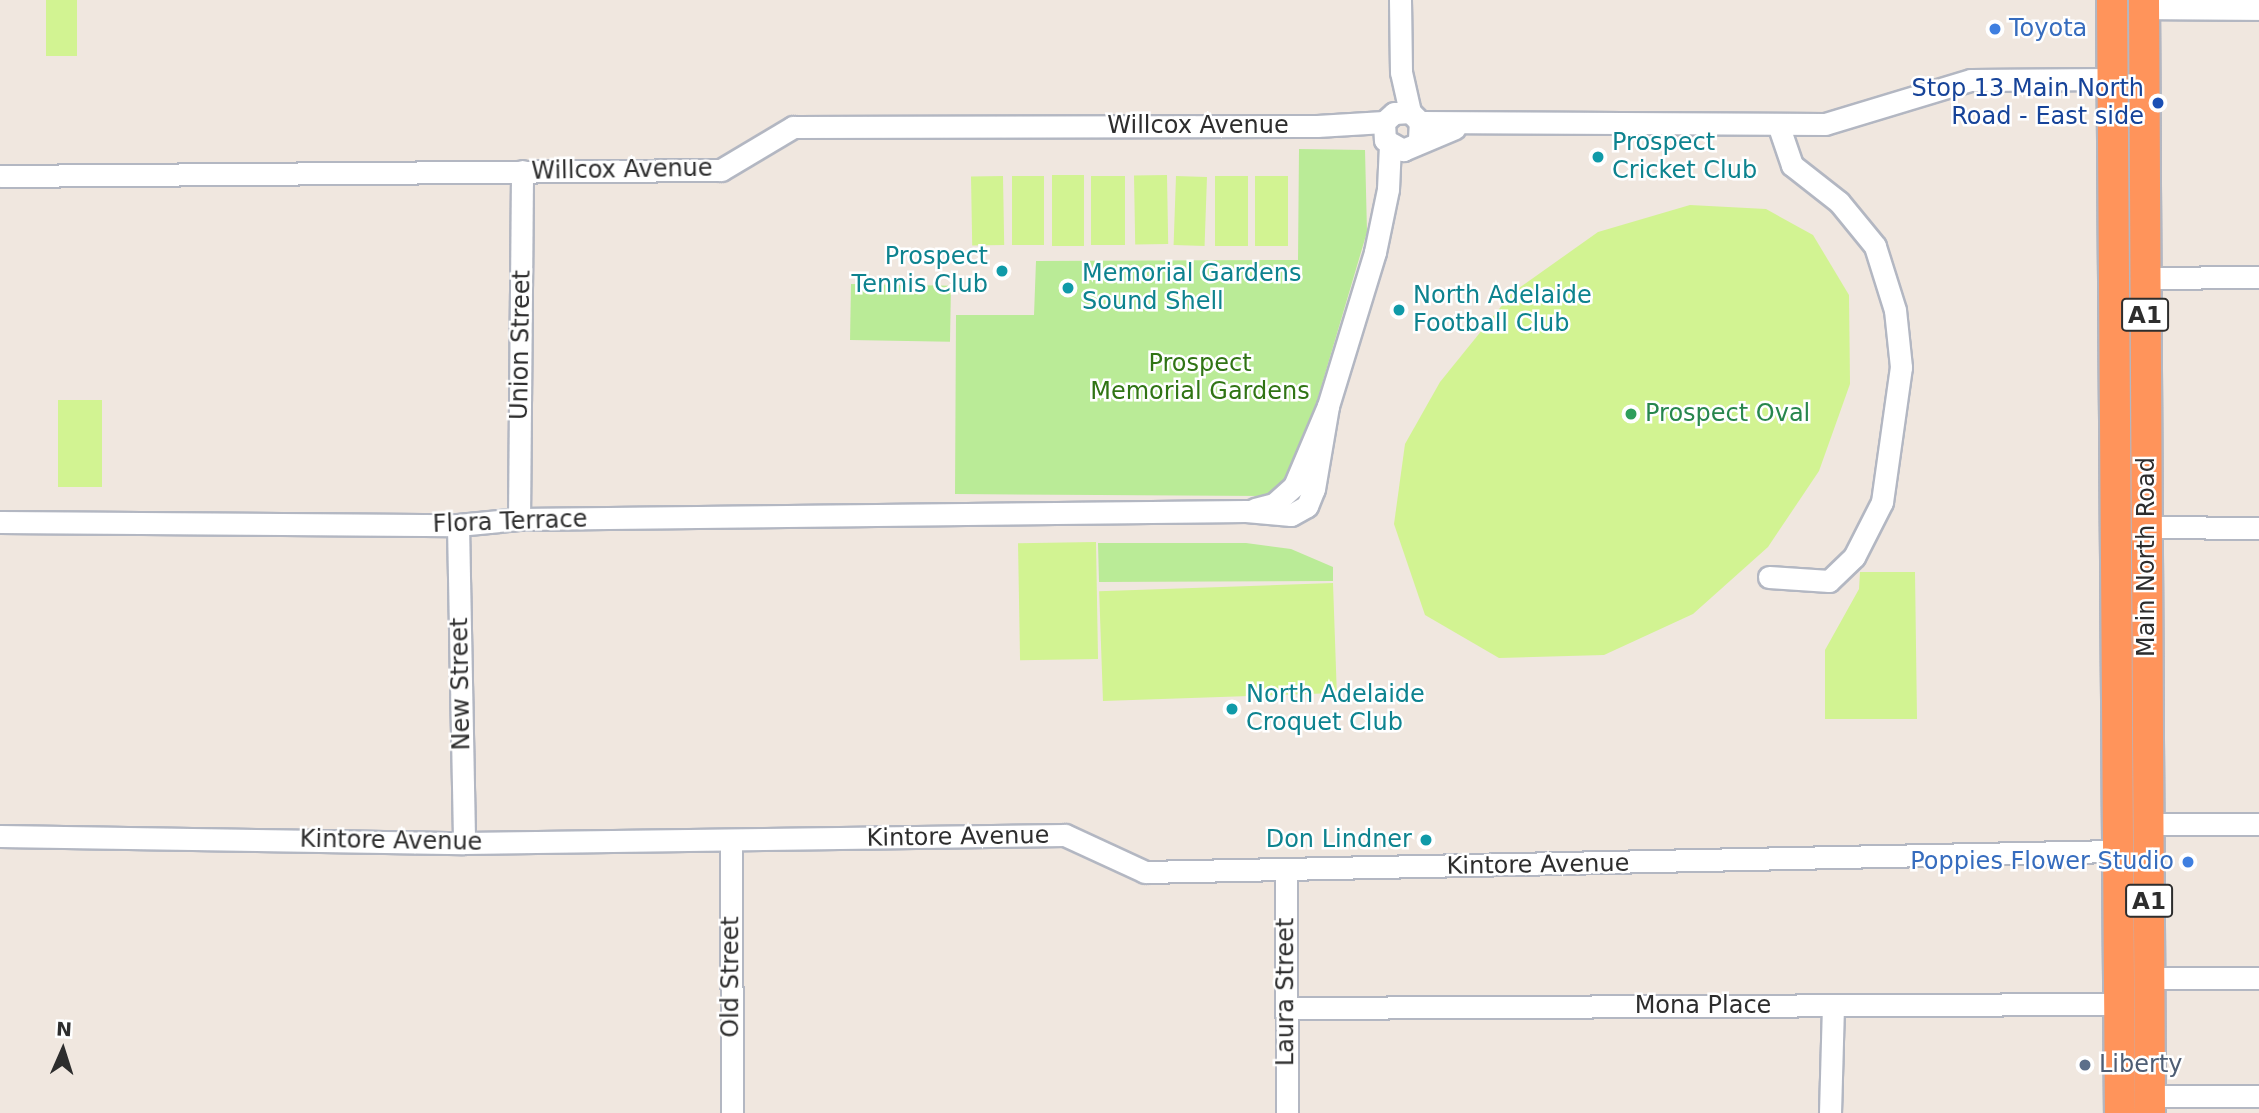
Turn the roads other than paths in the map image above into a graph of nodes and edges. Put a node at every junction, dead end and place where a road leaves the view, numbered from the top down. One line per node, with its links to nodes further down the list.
1 (1400, 0): 7 (street, Flora Terrace)
2 (2112, 4): 3 (highway); 5 (highway, Main North Road / A1)
3 (2144, 4): 4 (street); 11 (highway, Main North Road / A1)
4 (2259, 9)
5 (2112, 79): 6 (street, Willcox Avenue); 16 (highway, Main North Road / A1)
6 (1778, 124): 7 (street, Willcox Avenue); 18 (street)
7 (1401, 130): 8 (street, Willcox Avenue); 12 (street, Flora Terrace)
8 (522, 172): 9 (street, Willcox Avenue); 12 (street, Union Street)
9 (0, 176)
10 (2259, 277): 11 (street)
11 (2145, 278): 15 (highway, Main North Road / A1)
12 (519, 519): 14 (street, Flora Terrace)
13 (0, 522): 14 (street, Flora Terrace)
14 (458, 525): 23 (street, New Street)
15 (2147, 527): 16 (highway); 17 (street); 19 (highway, Main North Road / A1)
16 (2116, 528): 24 (highway, Main North Road / A1)
17 (2259, 528)
18 (1769, 577)
19 (2148, 824): 20 (street); 26 (highway, Main North Road / A1)
20 (2259, 824)
21 (0, 836): 23 (street, Kintore Avenue)
22 (731, 841): 23 (street, Kintore Avenue); 25 (street, Kintore Avenue); 34 (street, Old Street)
23 (464, 843)
24 (2118, 851): 25 (street, Kintore Avenue); 28 (highway, Main North Road / A1)
25 (1286, 870): 30 (street, Laura Street)
26 (2148, 978): 27 (street); 33 (highway, Main North Road / A1)
27 (2259, 978)
28 (2119, 1004): 29 (street, Mona Place); 32 (highway, Main North Road / A1)
29 (1833, 1006): 30 (street, Mona Place); 36 (street)
30 (1286, 1008): 35 (street, Laura Street)
31 (2259, 1097): 33 (street)
32 (2120, 1104): 33 (highway)
33 (2150, 1104)
34 (732, 1113)
35 (1287, 1113)
36 (1830, 1113)

